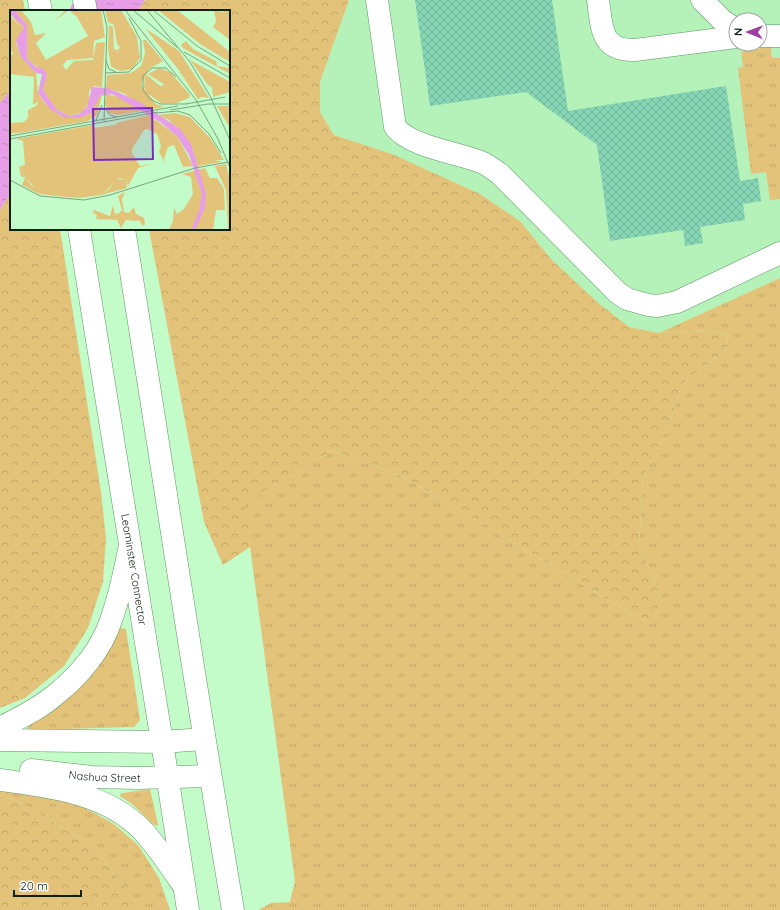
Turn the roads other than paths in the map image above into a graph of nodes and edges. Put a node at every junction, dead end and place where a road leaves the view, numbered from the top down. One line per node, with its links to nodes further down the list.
1 (39, 0): 6 (main road)
2 (84, 0): 7 (main road)
3 (378, 0): 14 (main road)
4 (598, 0): 11 (main road)
5 (702, 0): 8 (main road)
6 (41, 10)
7 (86, 10)
8 (728, 24)
9 (768, 36): 10 (main road)
10 (780, 36)
11 (728, 38)
12 (78, 230): 15 (main road, Leominster Connector)
13 (124, 230): 17 (main road)
14 (780, 253)
15 (130, 546): 16 (main road); 19 (main road, Leominster Connector)
16 (0, 728)
17 (204, 739): 19 (main road); 21 (main road)
18 (0, 740): 19 (main road)
19 (162, 742): 22 (main road, Leominster Connector)
20 (0, 768): 22 (main road, Nashua Street)
21 (210, 776): 22 (main road, Nashua Street); 26 (main road)
22 (168, 777): 24 (main road, Leominster Connector)
23 (0, 780): 24 (main road)
24 (185, 887): 25 (main road, Leominster Connector)
25 (188, 910)
26 (233, 910)

